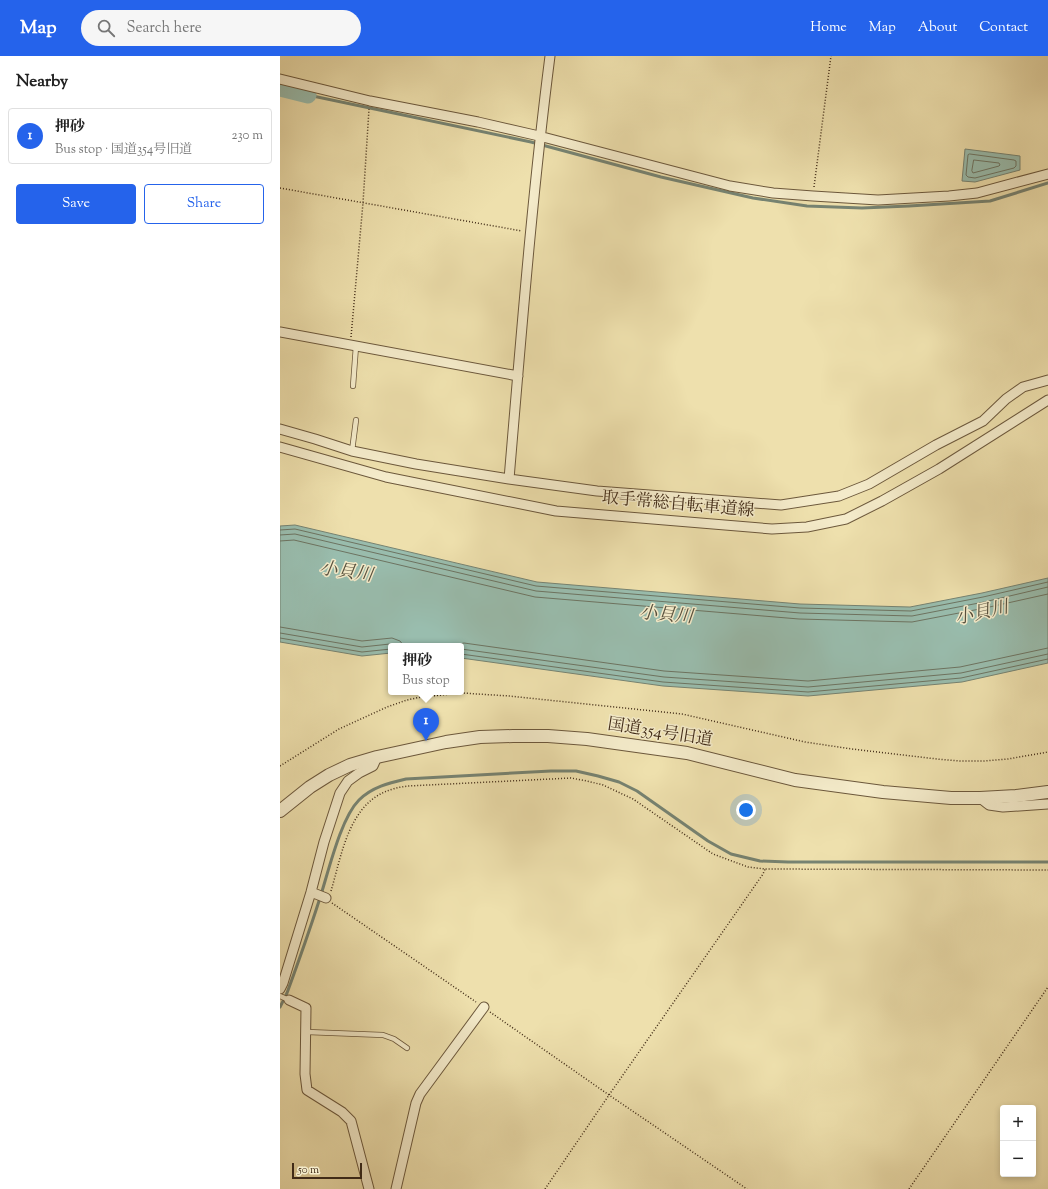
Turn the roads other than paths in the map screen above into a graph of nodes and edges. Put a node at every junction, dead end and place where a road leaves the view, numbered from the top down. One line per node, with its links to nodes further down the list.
1 (550, 56): 3 (street)
2 (280, 79): 3 (street)
3 (539, 136): 4 (street); 7 (street)
4 (1048, 174)
5 (280, 332): 6 (street)
6 (353, 346): 7 (street); 9 (lane)
7 (518, 376): 15 (street)
8 (1048, 380): 15 (street)
9 (353, 386)
10 (1048, 400): 13 (street, 取手常総自転車道線)
11 (356, 420): 14 (lane)
12 (280, 429): 14 (street)
13 (280, 448)
14 (352, 451): 15 (street)
15 (509, 479)
16 (377, 757): 18 (street, 国道354号旧道); 20 (street, 国道354号旧道); 21 (street)
17 (1048, 792): 18 (street, 国道354号旧道)
18 (980, 798): 19 (street)
19 (1048, 804)
20 (280, 811)
21 (283, 996): 23 (street)
22 (484, 1007): 26 (street)
23 (307, 1032): 24 (lane); 25 (street)
24 (408, 1048)
25 (369, 1189)
26 (396, 1189)

